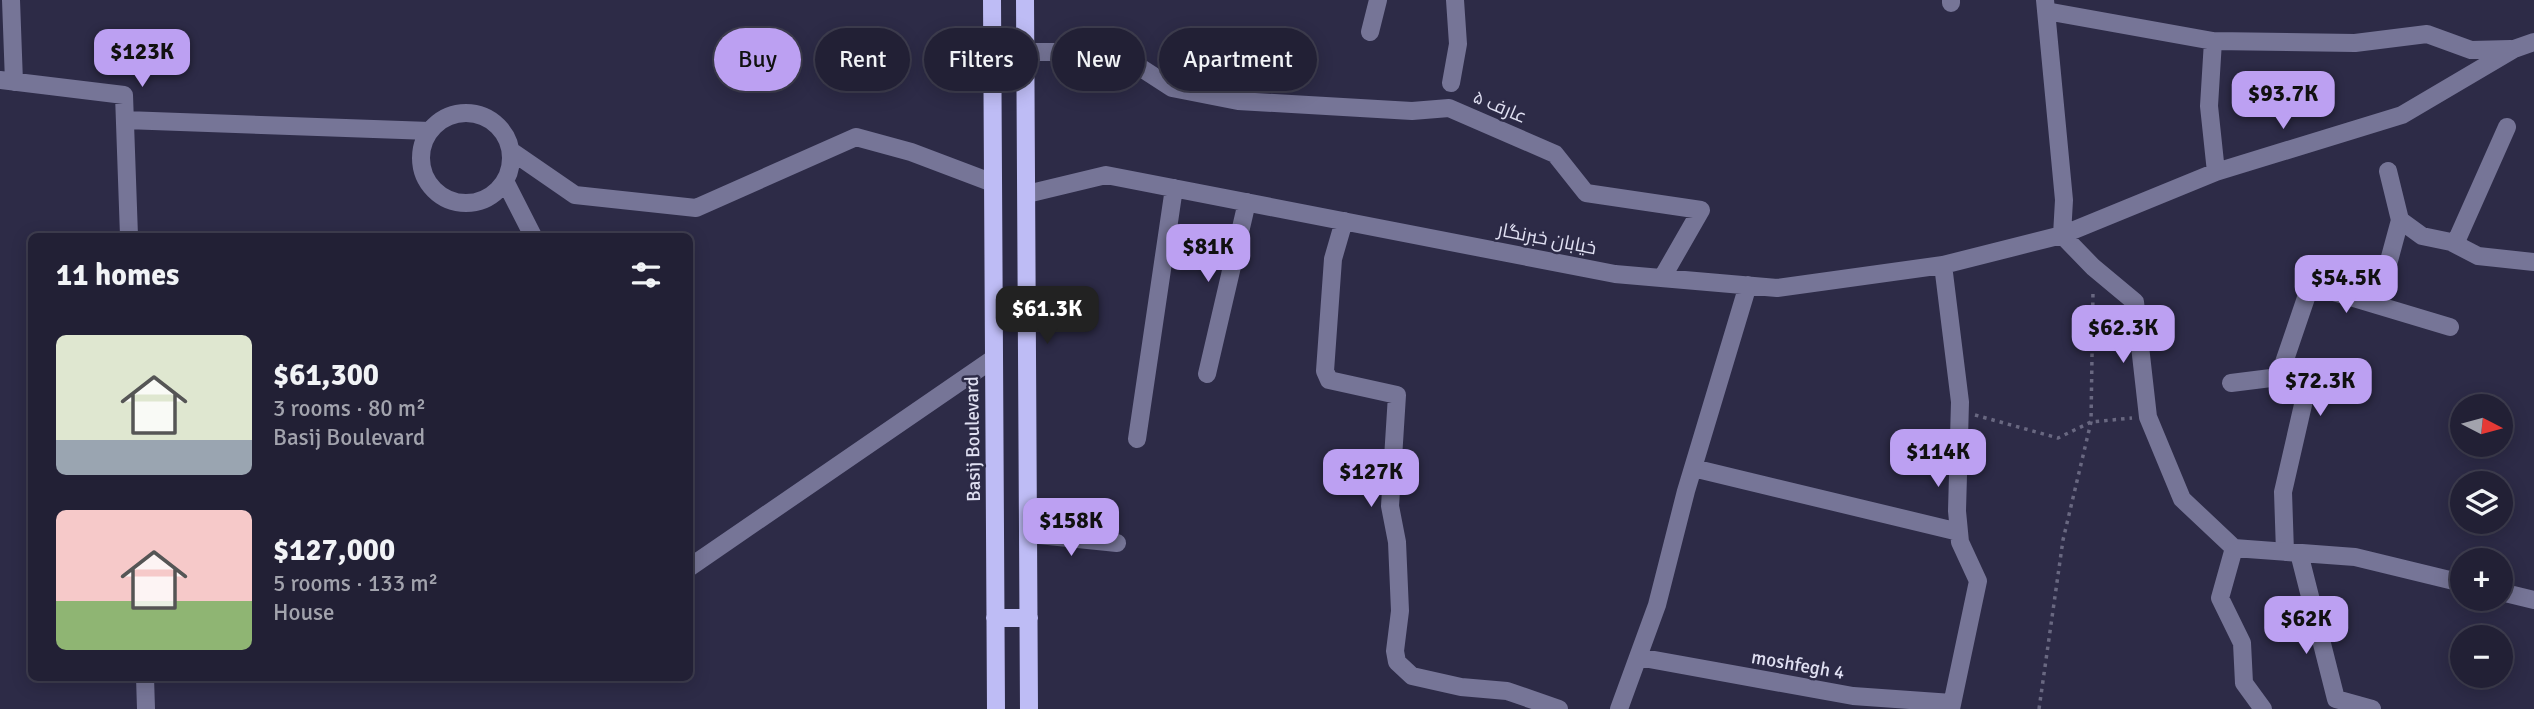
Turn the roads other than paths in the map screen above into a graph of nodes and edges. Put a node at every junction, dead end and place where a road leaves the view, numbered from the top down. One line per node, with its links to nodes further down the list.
1 (11, 0): 13 (street)
2 (992, 0): 23 (main road, Basij Boulevard)
3 (1026, 0): 7 (main road)
4 (1378, 0): 8 (street)
5 (1455, 0): 14 (street)
6 (2045, 6): 9 (street); 31 (street)
7 (1026, 28)
8 (1370, 32)
9 (2213, 41): 11 (street); 21 (street)
10 (2534, 42): 11 (street)
11 (2514, 49): 21 (street, خیابان خبرنگار)
12 (1038, 52): 35 (street, عارف ۵)
13 (7, 81): 16 (street)
14 (1451, 83)
15 (1026, 91): 25 (main road)
16 (125, 120): 18 (street); 29 (street)
17 (2507, 127): 32 (street)
18 (430, 131): 19 (street); 22 (street)
19 (511, 151): 22 (street); 23 (street)
20 (2388, 171): 27 (street)
21 (2216, 172): 31 (street, خیابان خبرنگار)
22 (505, 181): 30 (street)
23 (993, 183): 39 (main road, Basij Boulevard)
24 (1174, 188): 25 (street, خیابان خبرنگار); 26 (street, خیابان خبرنگار); 43 (street)
25 (1027, 194): 46 (main road)
26 (1247, 202): 28 (street, خیابان خبرنگار); 40 (street)
27 (2400, 220): 32 (street); 37 (street)
28 (1344, 221): 35 (street, خیابان خبرنگار); 62 (street)
29 (129, 233)
30 (531, 233)
31 (2062, 235): 34 (street, خیابان خبرنگار); 48 (street)
32 (2455, 244): 33 (street)
33 (2534, 262)
34 (1943, 265): 36 (street, خیابان خبرنگار); 45 (street)
35 (1662, 278): 36 (street, خیابان خبرنگار)
36 (1748, 285): 44 (street)
37 (2377, 305): 38 (street); 41 (street)
38 (2450, 327)
39 (993, 359): 50 (street); 54 (main road, Basij Boulevard)
40 (1207, 374)
41 (2279, 377): 42 (street); 49 (street)
42 (2231, 383)
43 (1137, 439)
44 (1693, 468): 45 (street); 56 (street)
45 (1959, 531): 58 (street)
46 (1028, 534): 47 (street); 55 (main road)
47 (1118, 542)
48 (2234, 548): 49 (street); 64 (street)
49 (2292, 552): 51 (street); 65 (street)
50 (693, 565)
51 (2450, 580)
52 (2513, 595): 53 (street)
53 (2534, 599)
54 (995, 618): 55 (main road); 60 (main road, Basij Boulevard)
55 (1029, 618): 61 (main road)
56 (1638, 657): 58 (street, moshfegh 4); 63 (street)
57 (145, 681): 59 (street)
58 (1952, 706)
59 (146, 709)
60 (996, 709)
61 (1029, 709)
62 (1559, 709)
63 (1619, 709)
64 (2263, 709)
65 (2372, 709)

